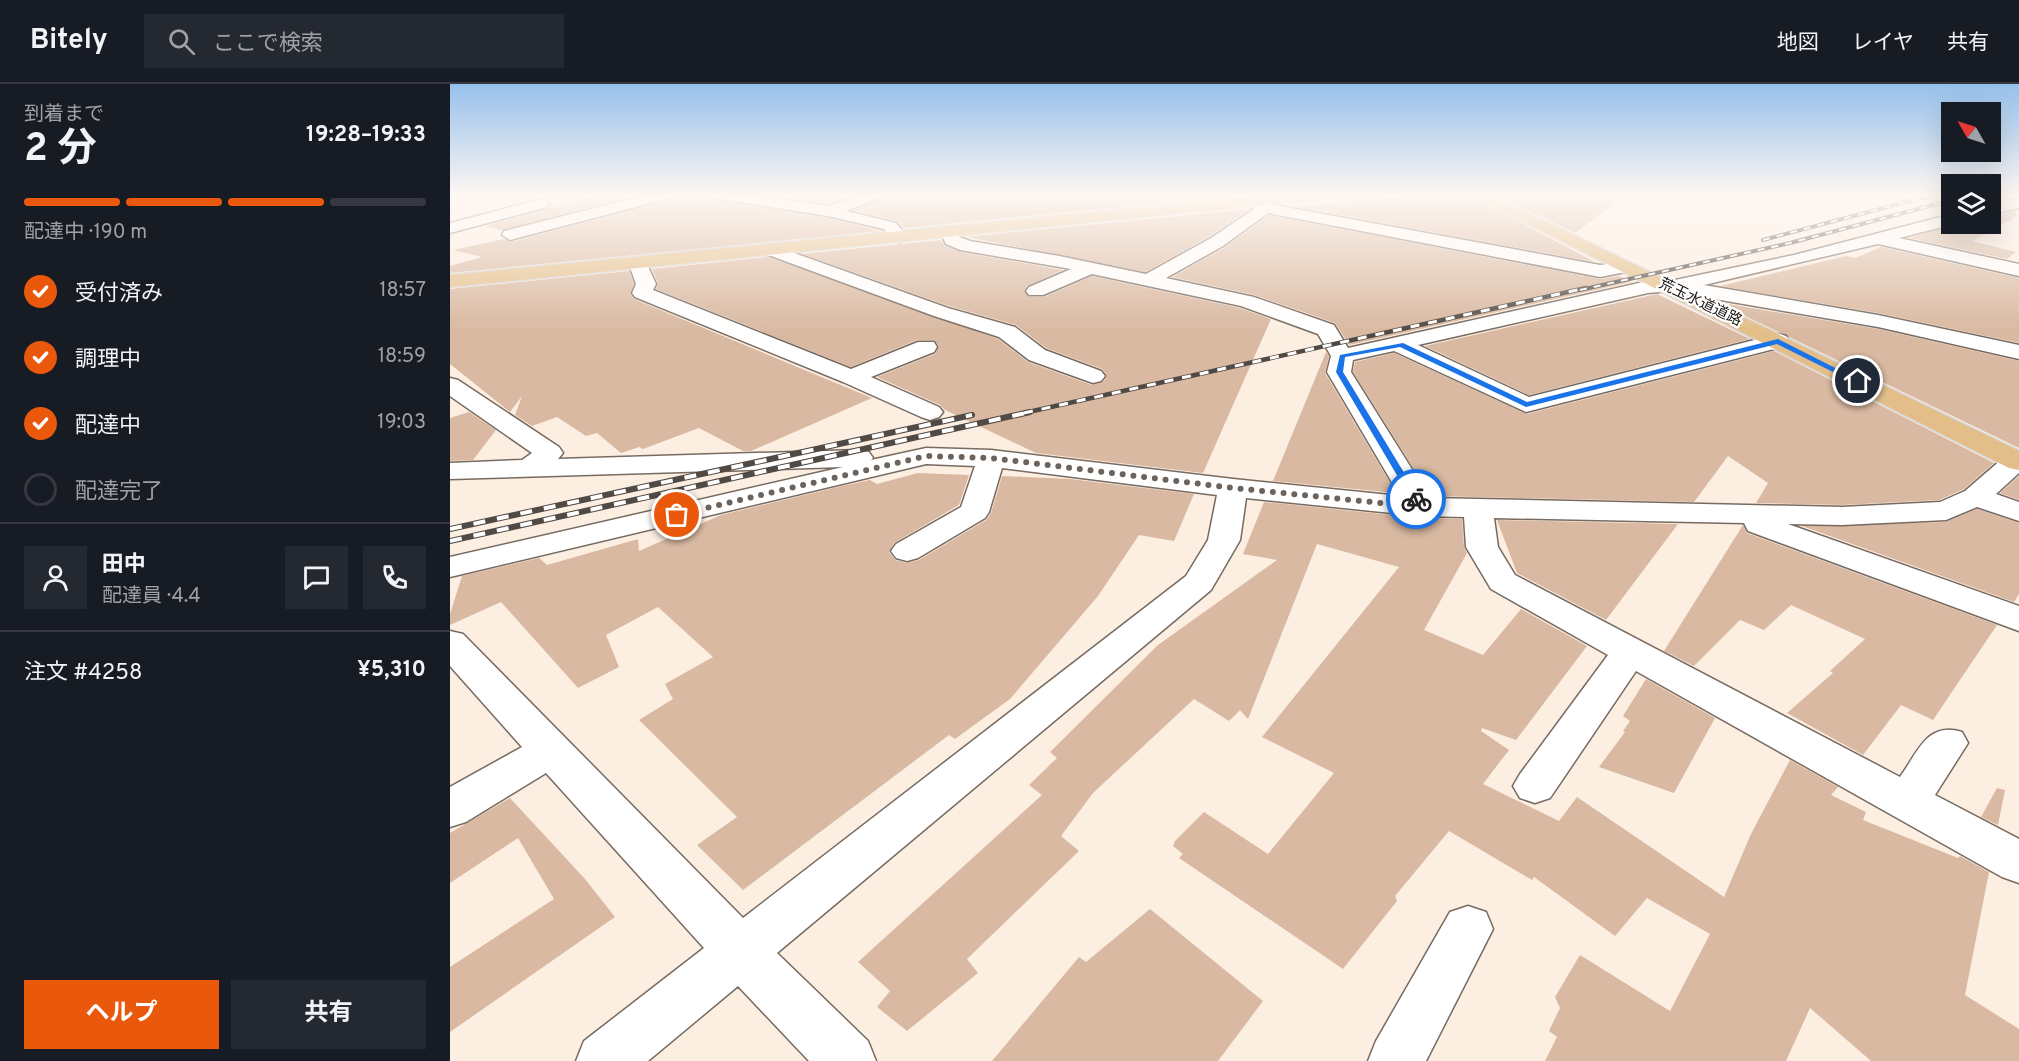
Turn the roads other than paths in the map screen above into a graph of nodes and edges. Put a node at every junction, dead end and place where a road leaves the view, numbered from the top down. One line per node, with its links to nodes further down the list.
1 (872, 240): 8 (main road)
2 (952, 240): 9 (street)
3 (1221, 240): 16 (street)
4 (1438, 240): 11 (street)
5 (1569, 240): 11 (main road, 荒玉水道道路)
6 (1877, 240): 17 (street)
7 (1883, 240): 13 (street)
8 (769, 249): 10 (main road); 24 (street)
9 (1059, 261): 12 (street); 14 (street)
10 (637, 262): 15 (main road); 25 (street)
11 (1625, 267): 17 (main road, 荒玉水道道路)
12 (1089, 268): 16 (street); 18 (street)
13 (2019, 270)
14 (1026, 274)
15 (450, 281)
16 (1147, 281): 23 (street)
17 (1668, 286): 19 (main road, 荒玉水道道路); 20 (street); 22 (street)
18 (1036, 291)
19 (1778, 341): 20 (street); 30 (main road, 荒玉水道道路)
20 (1400, 345): 23 (street)
21 (926, 347): 25 (street)
22 (2019, 351)
23 (1342, 356): 35 (street)
24 (1093, 376)
25 (851, 377): 27 (street)
26 (450, 385): 31 (street)
27 (930, 412)
28 (926, 456): 29 (street); 31 (street); 40 (street)
29 (991, 458): 33 (street); 39 (street)
30 (2018, 461): 34 (street)
31 (530, 468): 32 (street)
32 (450, 471)
33 (1233, 488): 35 (street); 51 (street)
34 (1975, 497): 37 (street); 38 (street)
35 (1421, 507): 36 (street)
36 (1478, 509): 38 (street); 43 (street)
37 (2019, 512)
38 (1735, 515): 41 (street)
39 (908, 551)
40 (450, 567)
41 (2019, 619)
42 (450, 643): 45 (street)
43 (1631, 651): 46 (street); 47 (street)
44 (1947, 743): 47 (street)
45 (553, 749): 48 (street); 51 (street)
46 (1535, 786)
47 (1908, 800): 49 (street)
48 (450, 809)
49 (2019, 862)
50 (1468, 929): 54 (street)
51 (740, 951): 52 (street); 53 (street)
52 (604, 1061)
53 (848, 1061)
54 (1396, 1061)

